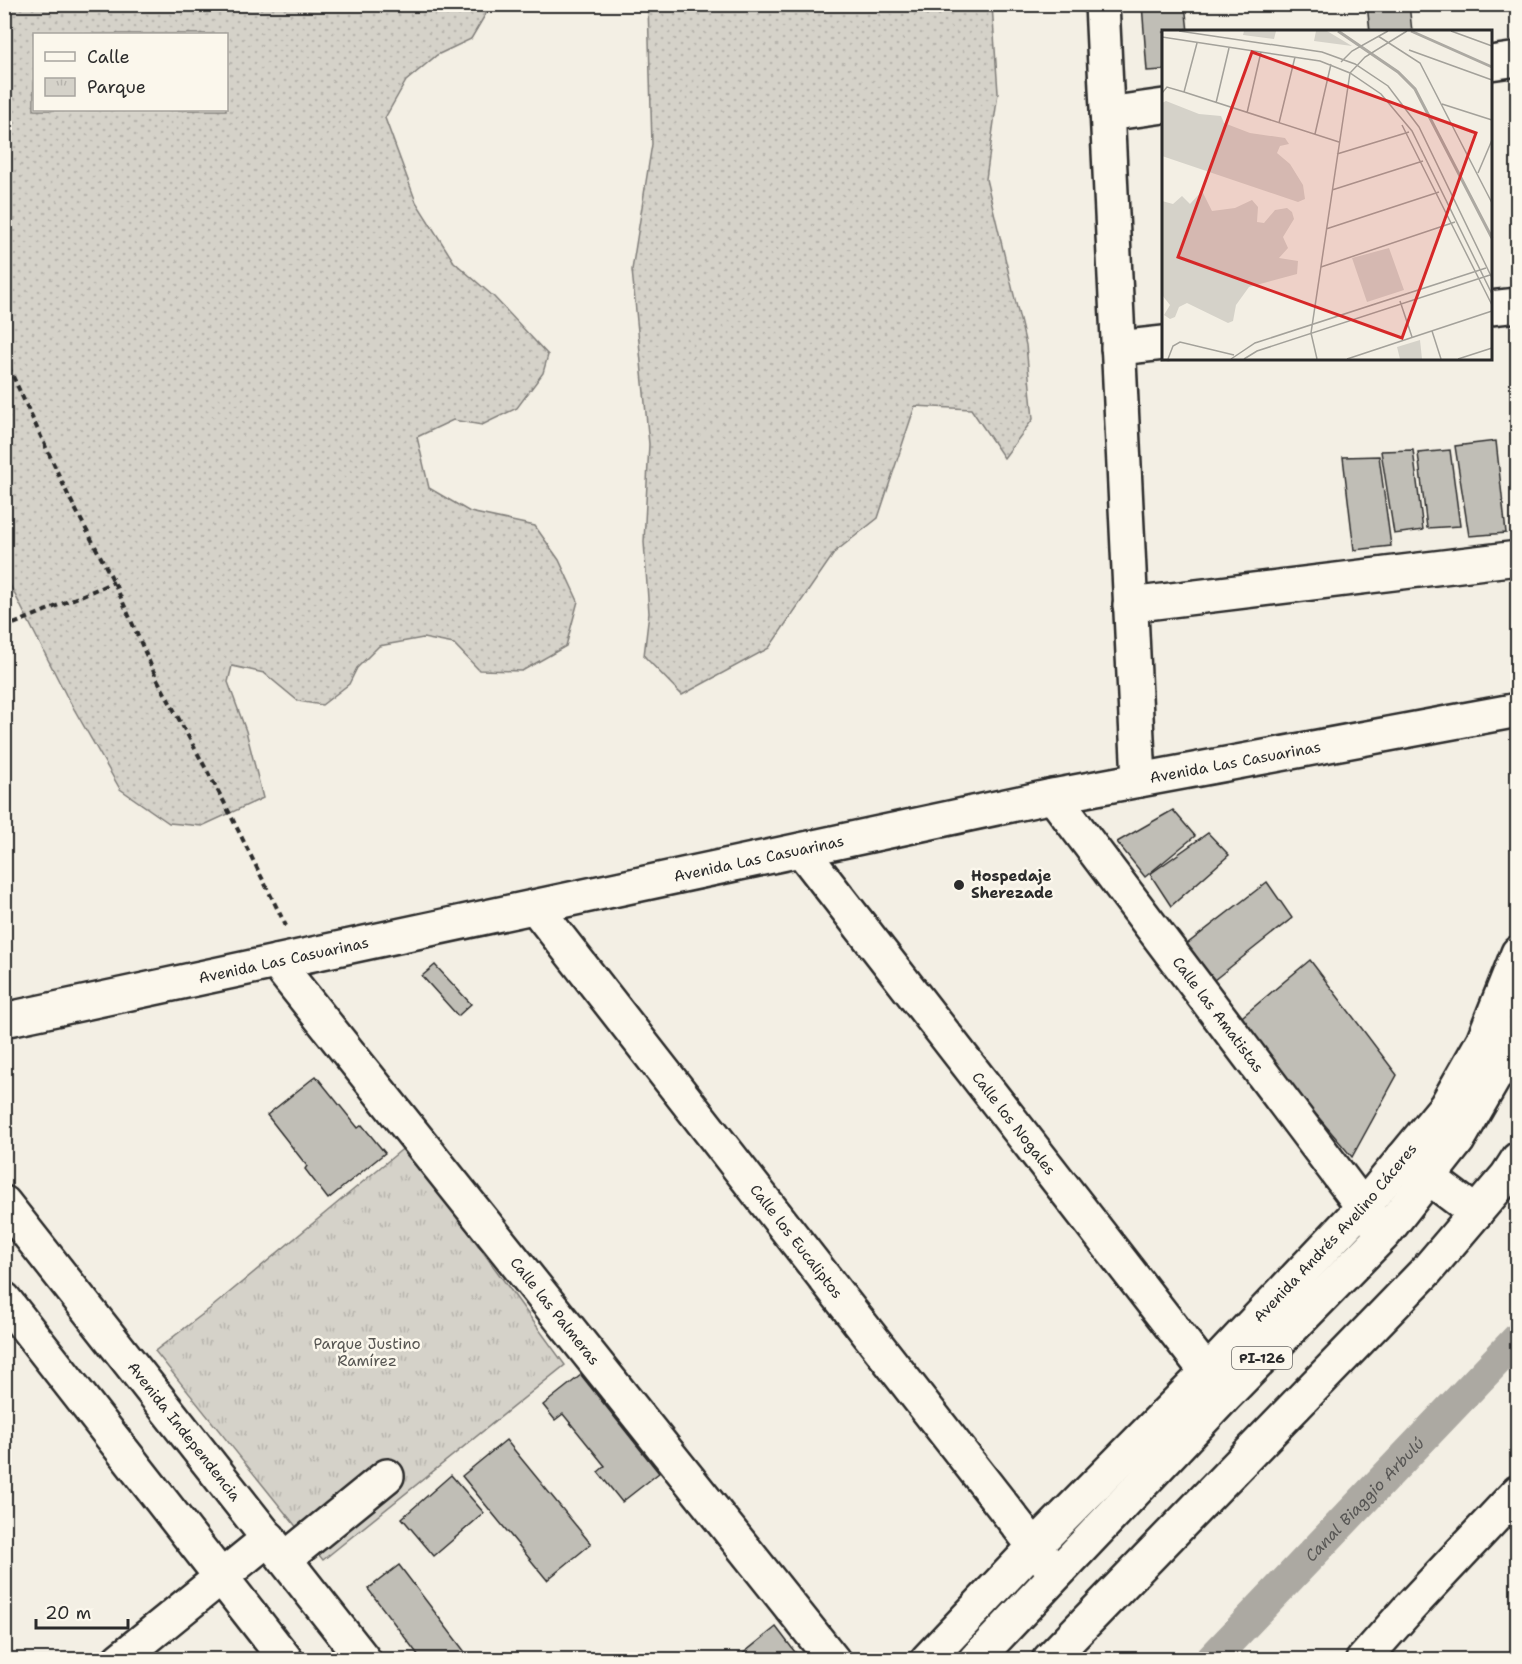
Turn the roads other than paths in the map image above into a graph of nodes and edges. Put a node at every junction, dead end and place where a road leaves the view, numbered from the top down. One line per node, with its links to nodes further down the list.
1 (1102, 4): 5 (main road)
2 (1518, 59): 3 (main road)
3 (1492, 63)
4 (1162, 106): 5 (main road)
5 (1107, 114): 9 (main road)
6 (1518, 305): 7 (main road)
7 (1492, 308)
8 (1162, 343): 9 (main road)
9 (1118, 348): 11 (main road)
10 (1518, 558): 11 (main road)
11 (1130, 605): 13 (main road)
12 (1518, 710): 13 (main road, Avenida Las Casuarinas)
13 (1139, 780): 14 (main road, Avenida Las Casuarinas)
14 (1053, 796): 15 (main road, Avenida Las Casuarinas); 25 (main road, Calle las Amatistas)
15 (802, 851): 16 (main road, Avenida Las Casuarinas); 29 (main road, Calle los Nogales)
16 (536, 908): 18 (main road, Avenida Las Casuarinas); 32 (main road, Calle los Eucaliptos)
17 (1518, 953): 21 (main road, Avenida Andrés Avelino Cáceres)
18 (287, 960): 19 (main road, Avenida Las Casuarinas); 39 (main road, Calle las Palmeras)
19 (4, 1020)
20 (1518, 1033): 23 (main road, Avenida Andrés Avelino Cáceres / PI-126)
21 (1403, 1158): 23 (main road); 25 (main road, Avenida Andrés Avelino Cáceres)
22 (1518, 1159): 26 (main road)
23 (1428, 1177): 26 (main road); 27 (main road, Avenida Andrés Avelino Cáceres / PI-126)
24 (4, 1203): 33 (main road, Avenida Independencia)
25 (1363, 1206): 27 (main road, Calle las Amatistas); 29 (main road, Avenida Andrés Avelino Cáceres)
26 (1476, 1213): 42 (main road)
27 (1384, 1234): 29 (main road, Avenida Andrés Avelino Cáceres / PI-126)
28 (4, 1299): 35 (main road)
29 (1216, 1384): 32 (main road, Avenida Andrés Avelino Cáceres); 34 (main road, Avenida Andrés Avelino Cáceres / PI-126)
30 (387, 1476): 33 (main road)
31 (1518, 1492): 43 (main road)
32 (1034, 1546): 34 (main road, Calle los Eucaliptos); 40 (main road, Avenida Andrés Avelino Cáceres)
33 (277, 1548): 35 (main road); 38 (main road, Avenida Independencia)
34 (1056, 1574): 41 (main road, Avenida Andrés Avelino Cáceres / PI-126)
35 (221, 1576): 36 (main road); 37 (main road)
36 (119, 1659)
37 (286, 1659)
38 (364, 1659)
39 (833, 1659)
40 (927, 1659)
41 (975, 1659)
42 (1049, 1659)
43 (1363, 1659)

